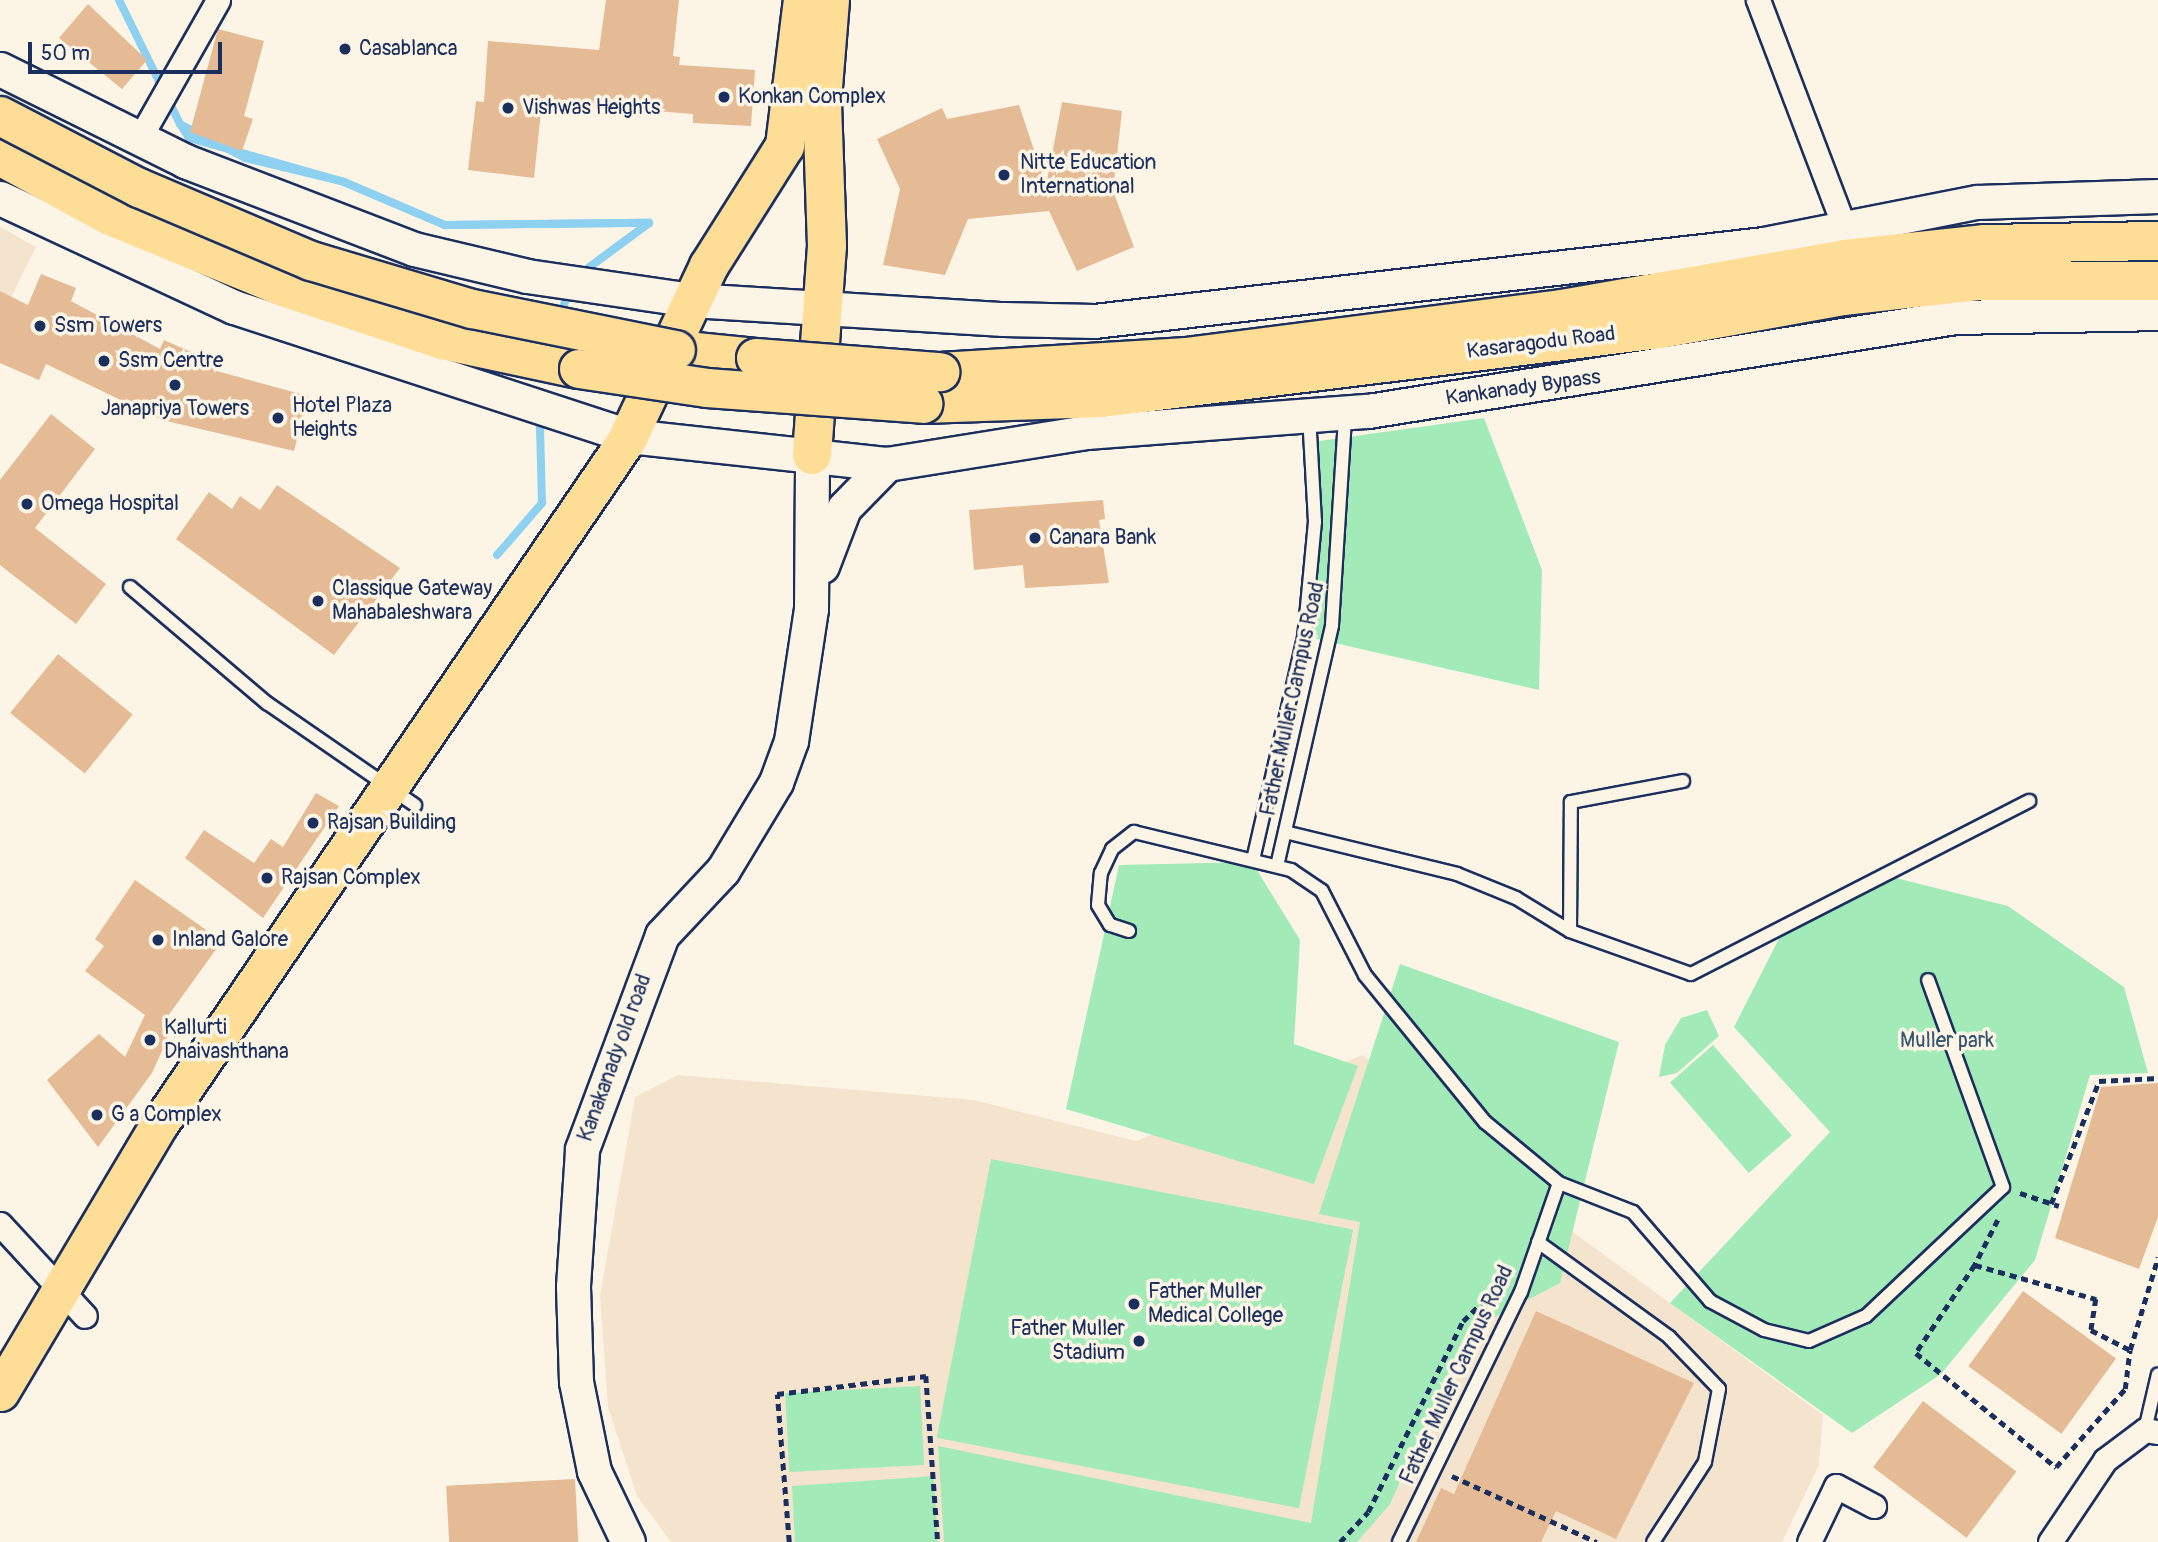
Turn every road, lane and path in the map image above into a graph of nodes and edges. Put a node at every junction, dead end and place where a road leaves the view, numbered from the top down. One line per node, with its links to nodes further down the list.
1 (218, 0): 7 (street)
2 (803, 0): 14 (highway)
3 (830, 0): 15 (highway)
4 (1758, 0): 11 (street)
5 (0, 69): 7 (street)
6 (0, 116): 17 (highway, bridge)
7 (138, 141): 14 (street)
8 (0, 156): 17 (highway, bridge)
9 (2158, 196): 11 (street)
10 (0, 198): 20 (street, Kankanady Bypass)
11 (1845, 229): 15 (street)
12 (2158, 241): 17 (highway, Kasaragodu Road)
13 (2158, 281): 17 (highway, Kasaragodu Road)
14 (691, 300): 15 (street); 20 (highway)
15 (821, 307): 21 (highway)
16 (2158, 313): 18 (street, Kankanady Bypass)
17 (932, 388)
18 (1345, 412): 19 (street, Kankanady Bypass); 28 (lane, Father Muller Campus Road)
19 (1309, 413): 22 (street, Kankanady Bypass); 29 (lane, Father Muller Campus Road)
20 (629, 436): 21 (street, Kankanady Bypass); 26 (main road)
21 (812, 455): 22 (street, Kankanady Bypass); 24 (street)
22 (887, 464): 24 (street)
23 (130, 587): 26 (lane)
24 (811, 610): 51 (street, Kanakanady old road)
25 (1684, 781): 32 (lane)
26 (401, 796): 43 (main road)
27 (2029, 801): 32 (lane)
28 (1285, 832): 30 (lane, Father Muller Campus Road); 32 (lane)
29 (1253, 860): 30 (lane); 31 (lane)
30 (1277, 866): 35 (lane)
31 (1129, 931)
32 (1570, 931)
33 (1928, 980): 36 (lane)
34 (2158, 1078): 37 (path)
35 (1559, 1183): 36 (lane); 40 (lane, Father Muller Campus Road)
36 (2008, 1189): 37 (path); 42 (path)
37 (2051, 1204): 38 (path)
38 (2059, 1206)
39 (0, 1224): 43 (street)
40 (1536, 1246): 49 (lane, Father Muller Campus Road); 54 (path); 57 (lane)
41 (2158, 1257): 45 (path)
42 (1975, 1265): 45 (path); 45 (path)
43 (60, 1290): 44 (street); 47 (main road)
44 (85, 1316)
45 (2130, 1350)
46 (2158, 1374): 48 (lane)
47 (0, 1392)
48 (2151, 1431): 59 (street)
49 (1435, 1468): 55 (lane, Father Muller Campus Road); 56 (path)
50 (1874, 1506): 58 (street)
51 (628, 1542)
52 (789, 1542): 53 (path)
53 (938, 1542)
54 (1340, 1542)
55 (1399, 1542)
56 (1597, 1542)
57 (1653, 1542)
58 (1809, 1542)
59 (2050, 1542)

